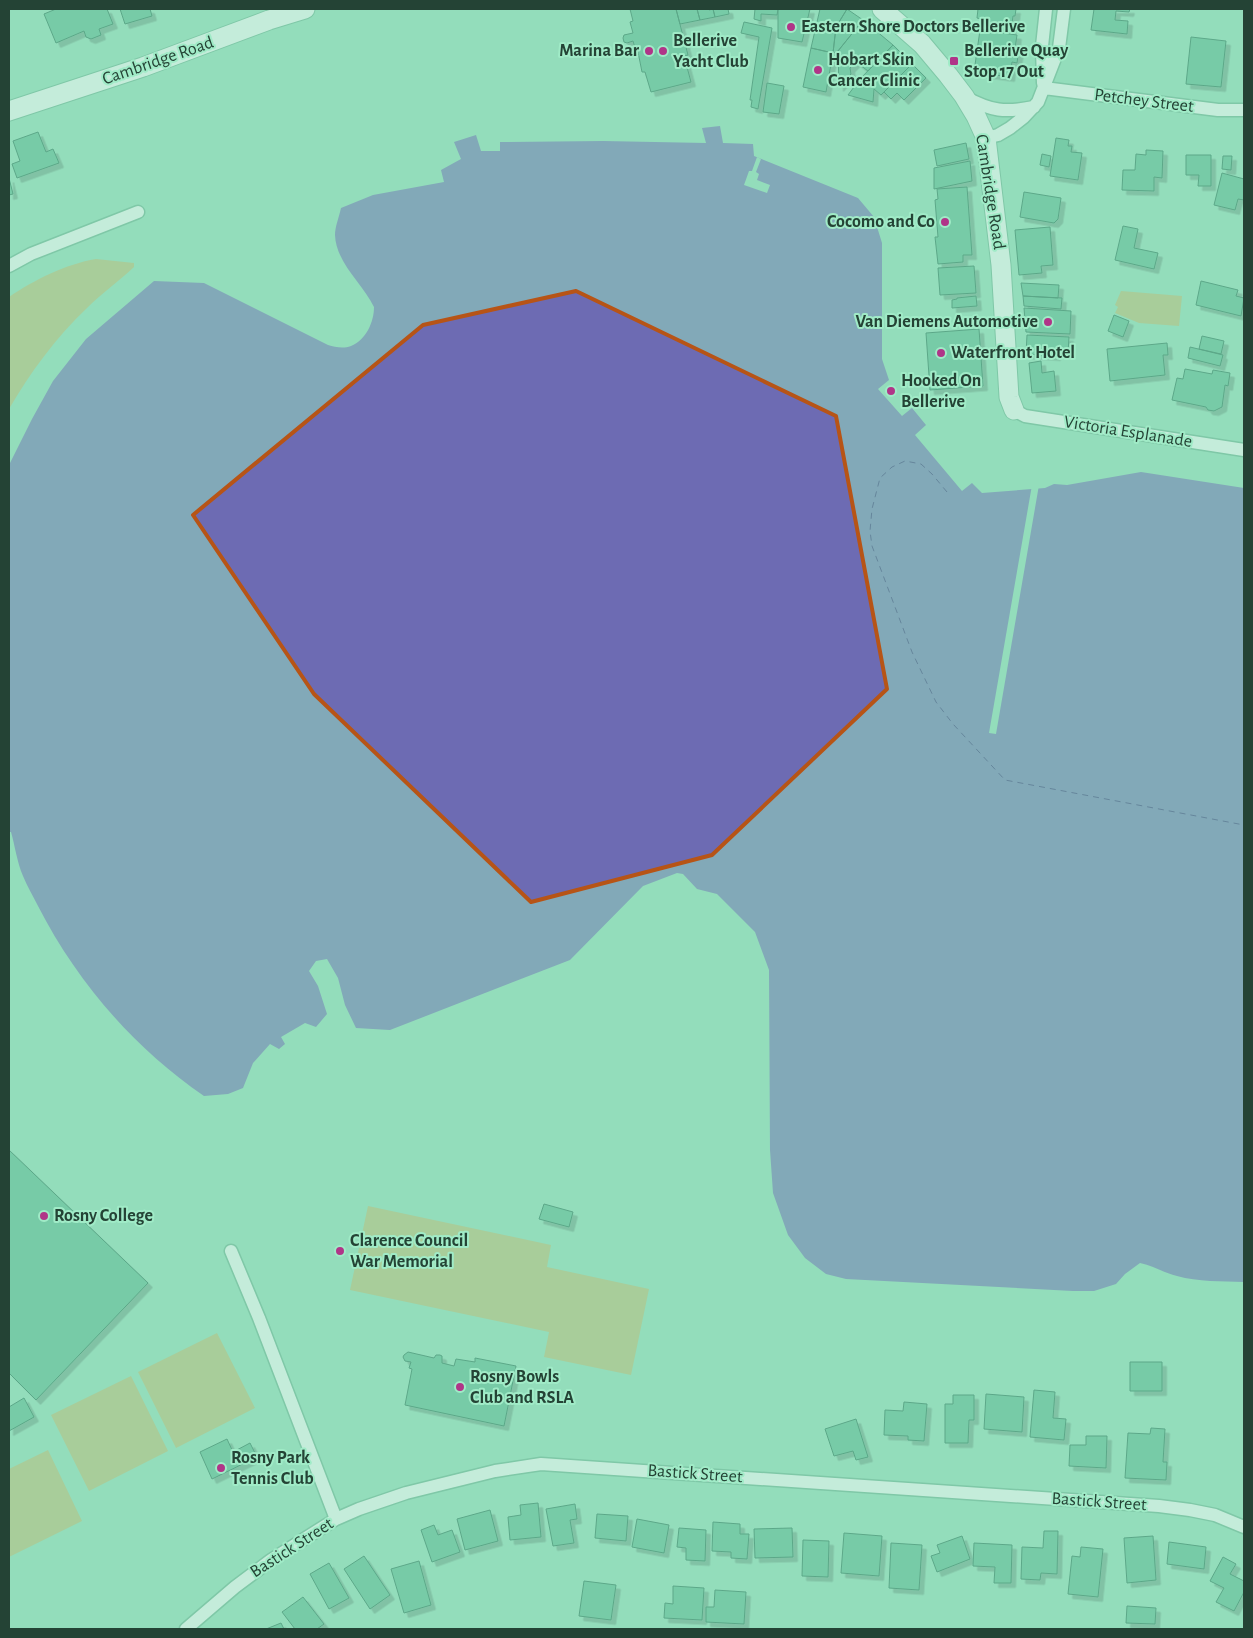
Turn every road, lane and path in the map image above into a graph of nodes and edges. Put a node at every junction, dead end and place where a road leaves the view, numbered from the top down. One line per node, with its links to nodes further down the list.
1 (304, 9): 9 (street, Cambridge Road)
2 (882, 9): 6 (street, Cambridge Road)
3 (1046, 9): 5 (street)
4 (1064, 9): 5 (street)
5 (1044, 88): 7 (street); 8 (street, Petchey Street)
6 (964, 96): 7 (street); 10 (street, Cambridge Road)
7 (1034, 107): 10 (street)
8 (1244, 110)
9 (9, 111)
10 (986, 138): 13 (street, Cambridge Road)
11 (138, 212): 12 (street)
12 (9, 266)
13 (1014, 410): 14 (street, Victoria Esplanade)
14 (1244, 450)
15 (231, 1251): 16 (street)
16 (336, 1519): 17 (street, Bastick Street); 18 (street, Bastick Street)
17 (1244, 1528)
18 (186, 1629)

